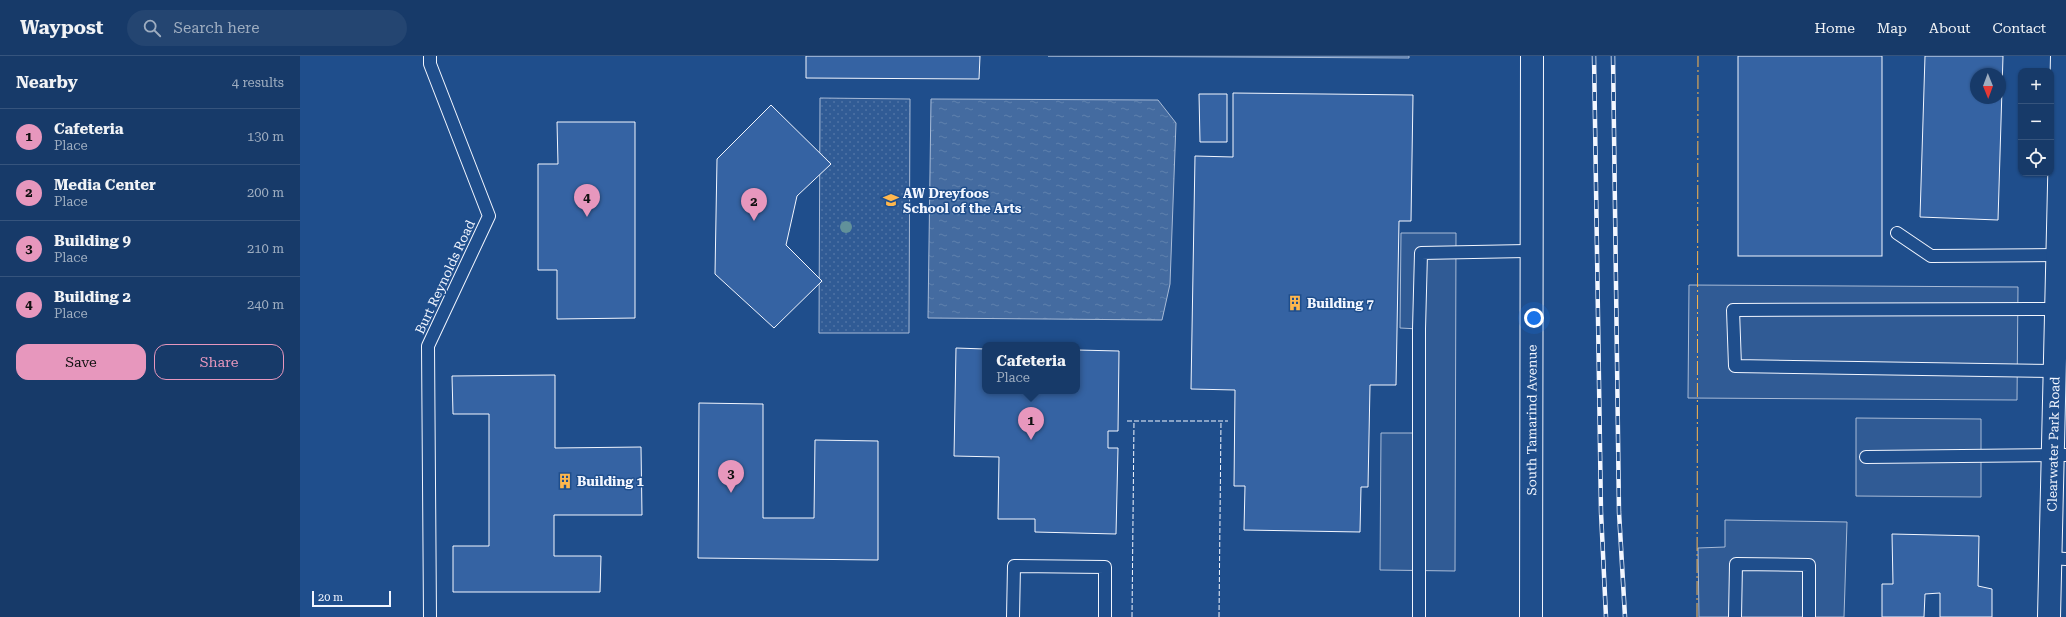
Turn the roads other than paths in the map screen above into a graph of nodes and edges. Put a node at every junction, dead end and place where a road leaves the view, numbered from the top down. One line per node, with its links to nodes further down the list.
1 (430, 56): 14 (lane, Burt Reynolds Road)
2 (1532, 56): 6 (street, South Tamarind Avenue)
3 (2062, 56): 4 (street, Clearwater Park Road)
4 (2063, 135): 7 (street, Clearwater Park Road)
5 (1897, 233): 7 (lane)
6 (1532, 251): 17 (lane); 18 (street, South Tamarind Avenue)
7 (2057, 256): 8 (street, Clearwater Park Road)
8 (2056, 309): 9 (street, Clearwater Park Road); 10 (lane)
9 (2061, 331): 10 (street, Clearwater Park Road)
10 (2055, 370): 11 (street, Clearwater Park Road)
11 (2060, 455): 12 (lane); 13 (street, Clearwater Park Road)
12 (1866, 457)
13 (2058, 558): 21 (street, Clearwater Park Road)
14 (430, 617)
15 (1013, 617): 16 (lane)
16 (1105, 617)
17 (1419, 617)
18 (1531, 617)
19 (1735, 617): 20 (lane)
20 (1810, 617)
21 (2049, 617)

